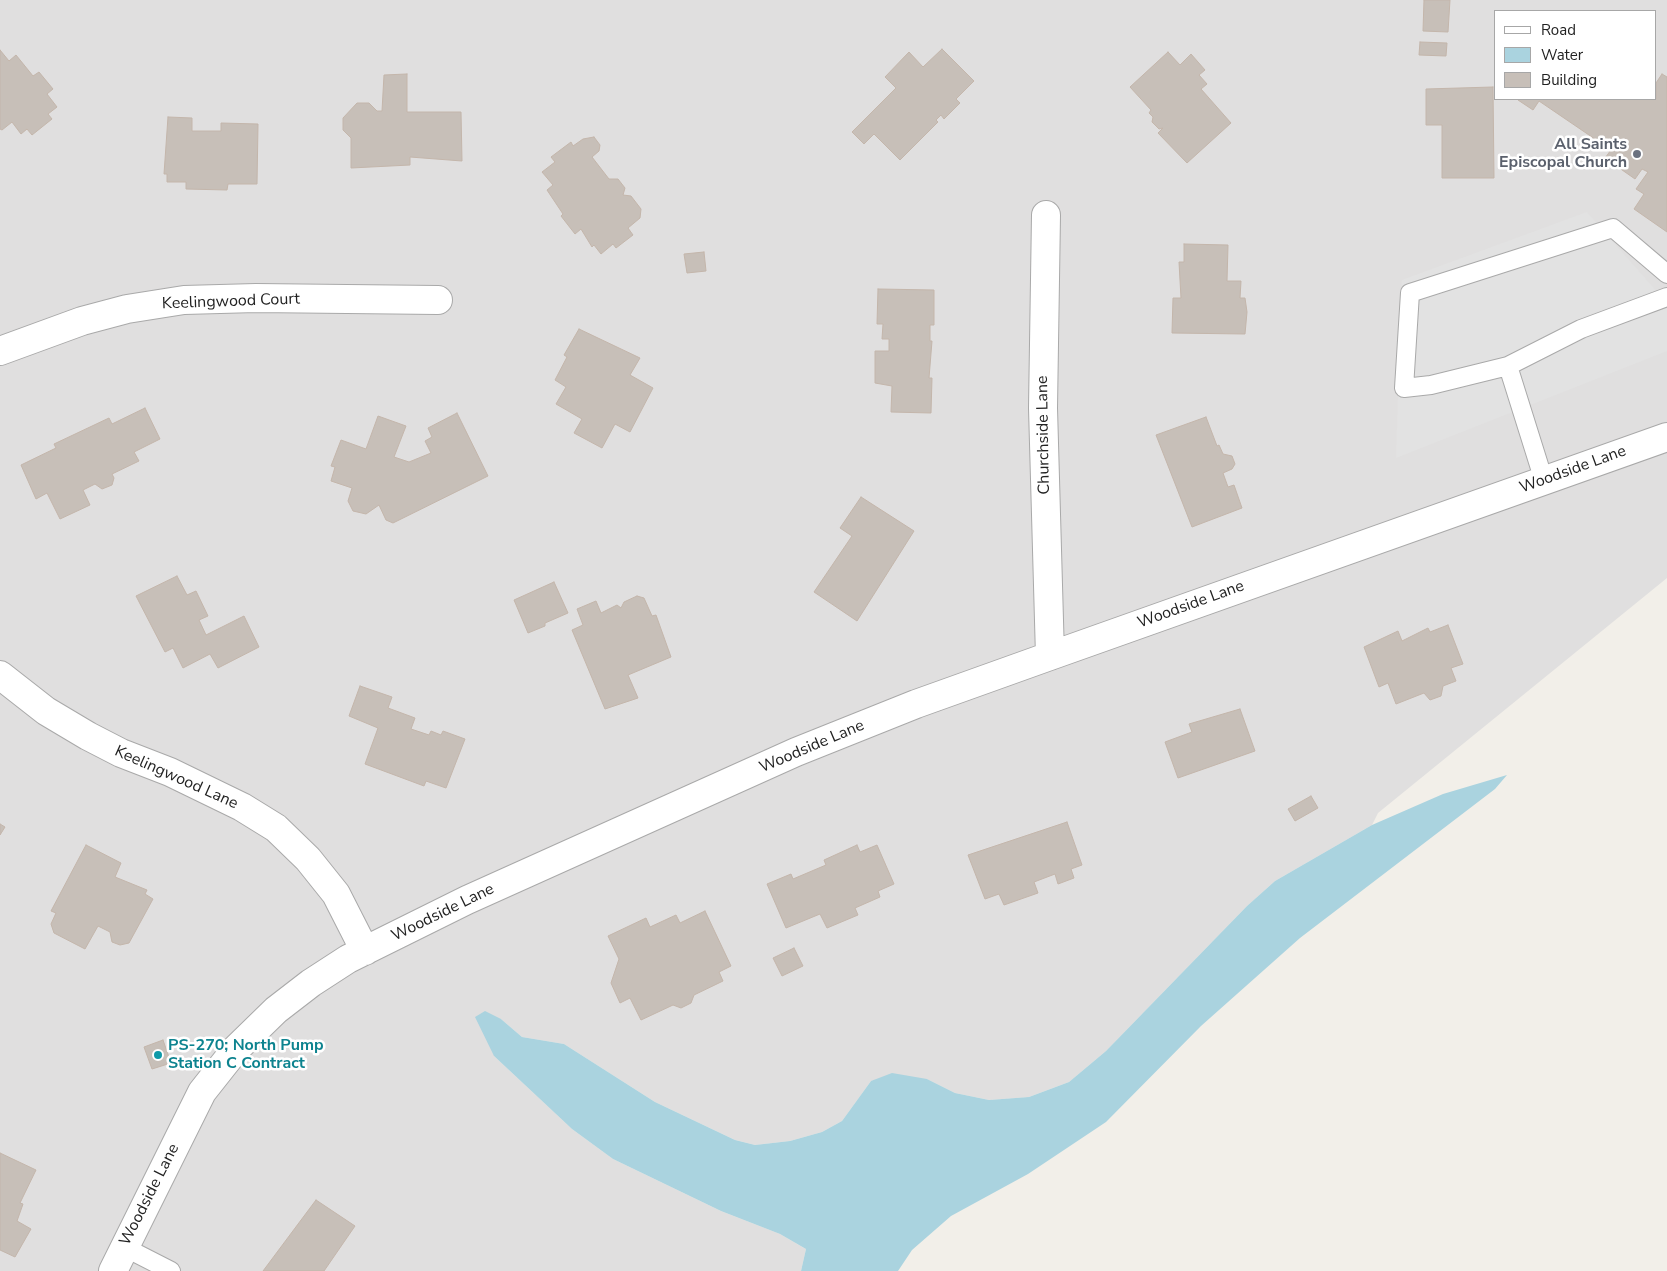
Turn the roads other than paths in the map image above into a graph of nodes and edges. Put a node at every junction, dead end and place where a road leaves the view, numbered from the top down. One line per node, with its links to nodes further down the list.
1 (1046, 215): 9 (street, Churchside Lane)
2 (1667, 274): 6 (lane)
3 (1667, 297): 6 (lane)
4 (438, 300): 5 (street, Keelingwood Court)
5 (0, 351)
6 (1508, 366): 8 (lane)
7 (1667, 437): 8 (street, Woodside Lane)
8 (1544, 481): 9 (street, Woodside Lane)
9 (1050, 656): 11 (street, Woodside Lane)
10 (0, 675): 11 (street, Keelingwood Lane)
11 (365, 951): 12 (street, Woodside Lane)
12 (118, 1259): 13 (lane)
13 (171, 1271)

